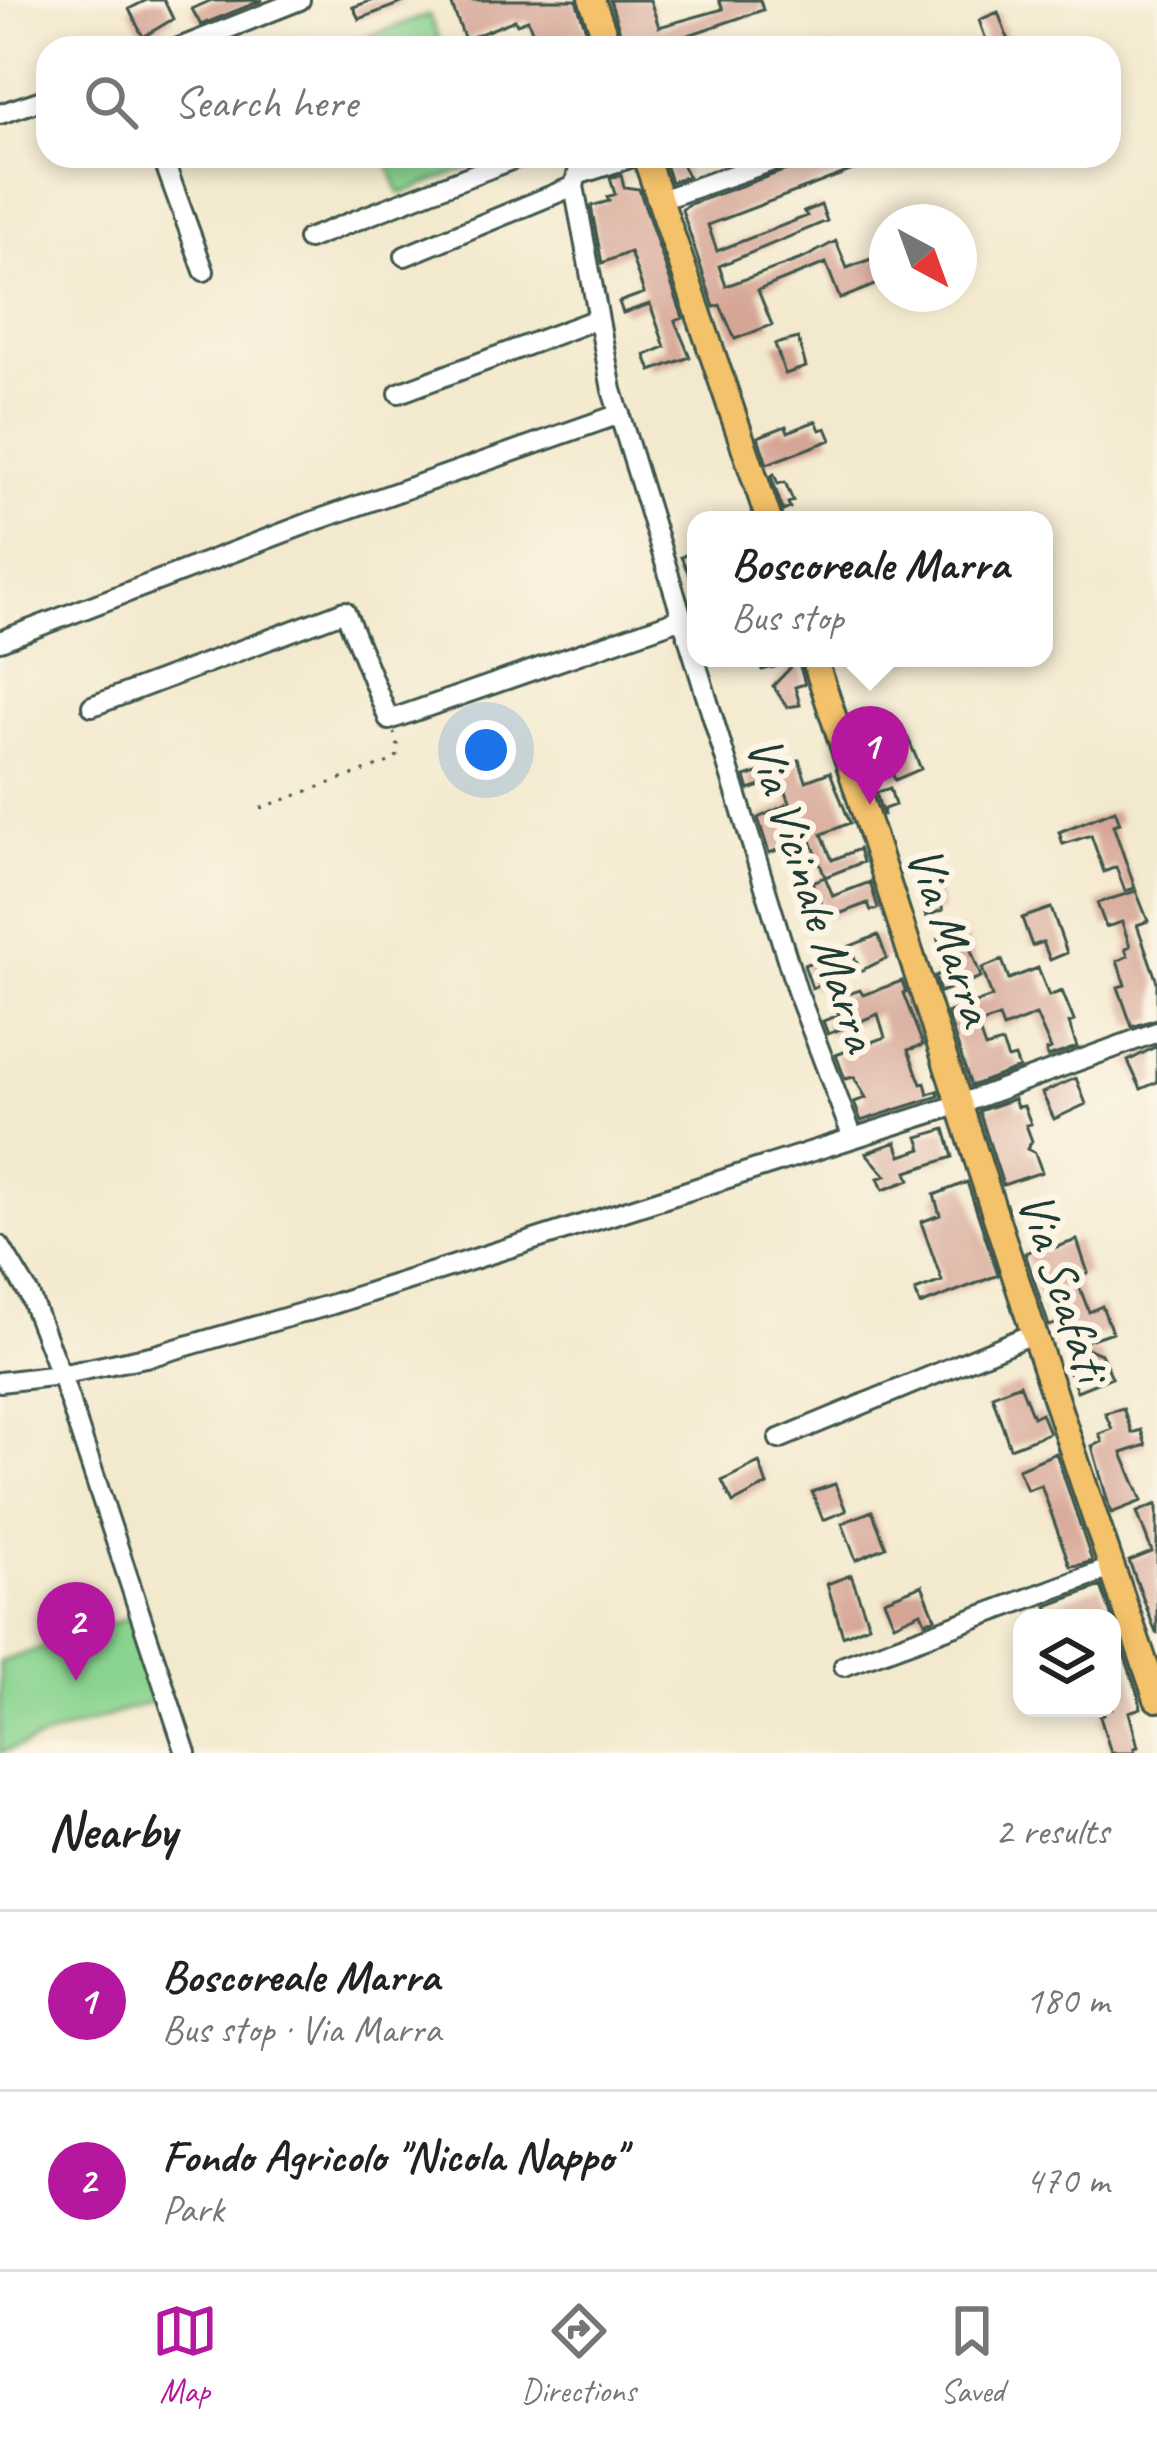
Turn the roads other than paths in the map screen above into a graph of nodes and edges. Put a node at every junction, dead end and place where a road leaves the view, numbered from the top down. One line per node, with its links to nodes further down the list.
1 (300, 0): 3 (street)
2 (592, 0): 4 (main road)
3 (209, 36)
4 (605, 36)
5 (36, 102): 6 (street)
6 (0, 114)
7 (165, 168): 17 (street)
8 (489, 168): 15 (street)
9 (574, 168): 13 (street)
10 (608, 168): 13 (street)
11 (650, 168): 14 (main road)
12 (753, 168): 14 (street)
13 (579, 180): 16 (street); 18 (street, Via Vicinale Marra)
14 (663, 200): 21 (main road)
15 (308, 239)
16 (405, 256)
17 (204, 272)
18 (598, 319): 19 (street); 20 (street, Via Vicinale Marra)
19 (399, 393)
20 (620, 414): 22 (street, Via Vicinale Marra); 24 (street)
21 (766, 511)
22 (683, 618): 23 (street, Via Vicinale Marra); 27 (street)
23 (687, 631)
24 (0, 641)
25 (698, 667): 30 (street, Via Vicinale Marra)
26 (817, 667): 29 (main road, Via Marra)
27 (92, 706)
28 (1157, 1032): 29 (street)
29 (960, 1104): 30 (street); 32 (main road, Via Scafati)
30 (853, 1138): 33 (street)
31 (0, 1246): 33 (street)
32 (1032, 1334): 35 (street); 36 (main road, Via Scafati)
33 (60, 1375): 34 (street); 39 (street)
34 (0, 1382)
35 (779, 1438)
36 (1111, 1568): 37 (street); 38 (main road, Via Scafati)
37 (844, 1666)
38 (1157, 1699)
39 (187, 1753)

